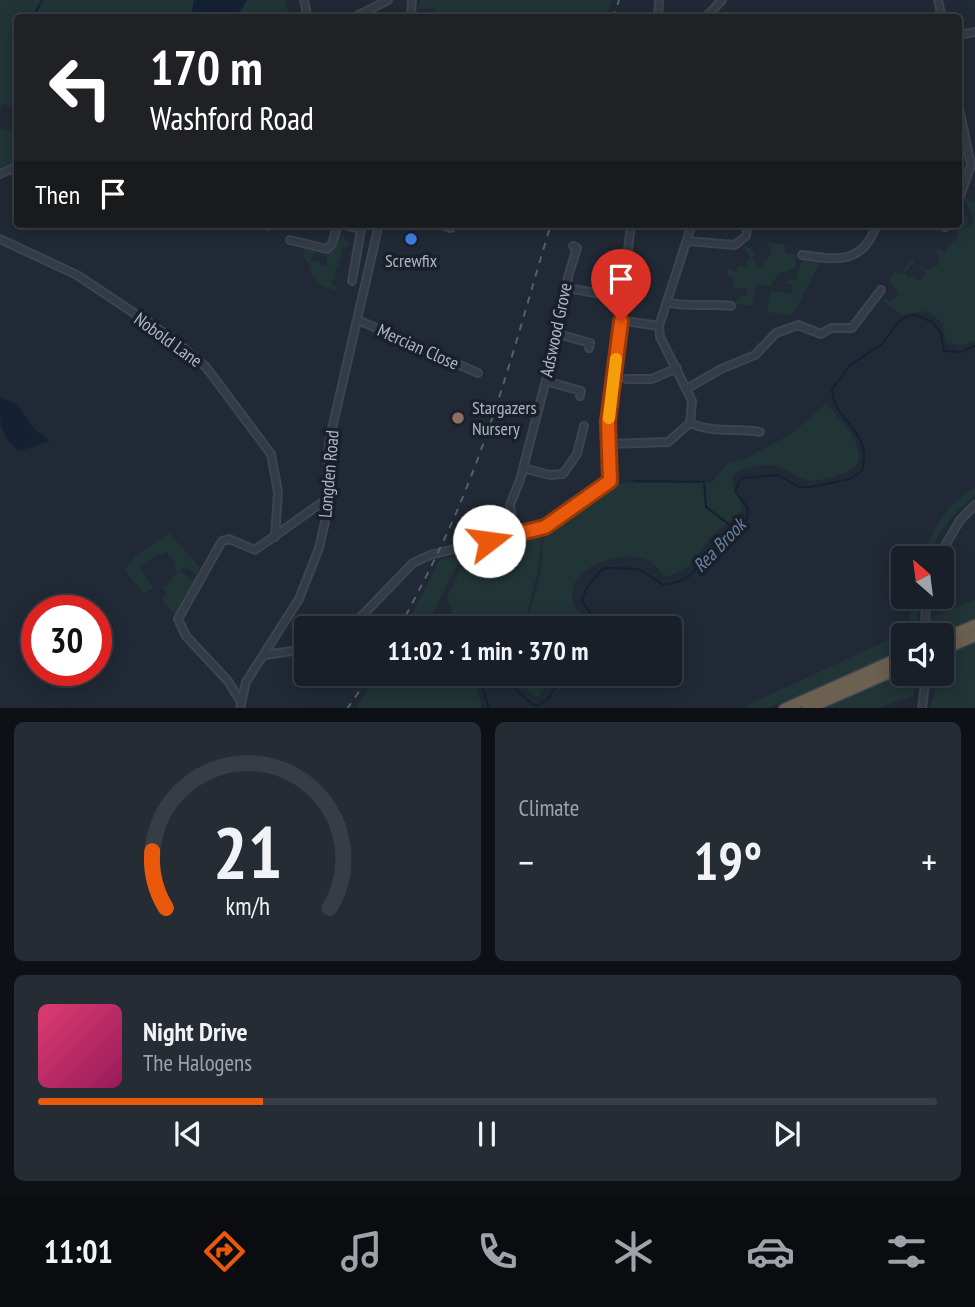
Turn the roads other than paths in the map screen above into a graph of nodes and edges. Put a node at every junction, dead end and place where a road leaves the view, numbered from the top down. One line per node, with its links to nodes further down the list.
1 (388, 0): 2 (street)
2 (361, 14)
3 (962, 122): 4 (street)
4 (962, 190)
5 (338, 228): 13 (street)
6 (361, 228): 17 (street)
7 (378, 228): 23 (street, Longden Road)
8 (631, 228): 20 (street)
9 (691, 228): 14 (street)
10 (747, 228): 14 (street)
11 (874, 228): 16 (street)
12 (0, 239): 42 (street, Nobold Lane)
13 (290, 240)
14 (687, 241): 21 (street)
15 (577, 247): 18 (street, Adswood Grove)
16 (802, 255)
17 (352, 281)
18 (568, 288): 20 (street); 26 (street, Adswood Grove)
19 (881, 290): 32 (street)
20 (623, 298): 37 (street)
21 (667, 302): 22 (street); 25 (street)
22 (731, 306)
23 (358, 320): 29 (street, Mercian Close); 39 (street, Longden Road)
24 (636, 324): 25 (street)
25 (659, 326): 28 (street)
26 (558, 334): 27 (street); 31 (street, Adswood Grove)
27 (591, 343)
28 (677, 368): 30 (street); 32 (street)
29 (478, 373)
30 (626, 379)
31 (546, 382): 33 (street); 38 (street, Adswood Grove)
32 (688, 388): 34 (street)
33 (581, 391)
34 (690, 423): 35 (street); 37 (street)
35 (757, 429)
36 (585, 430): 38 (street)
37 (609, 444): 41 (street)
38 (523, 468): 41 (street, Adswood Grove)
39 (324, 501): 42 (street); 50 (street, Longden Road)
40 (975, 505): 43 (street)
41 (515, 534): 44 (street)
42 (275, 537): 53 (street)
43 (945, 546)
44 (361, 616)
45 (975, 625): 46 (highway)
46 (954, 634)
47 (975, 636): 48 (highway)
48 (954, 645)
49 (294, 650): 50 (street)
50 (265, 654): 54 (street, Longden Road)
51 (891, 661): 57 (highway)
52 (891, 672): 58 (highway)
53 (228, 681): 54 (street); 56 (street)
54 (246, 682): 56 (street, Longden Road)
55 (925, 686): 59 (street)
56 (240, 705)
57 (786, 708)
58 (809, 708)
59 (922, 708)

